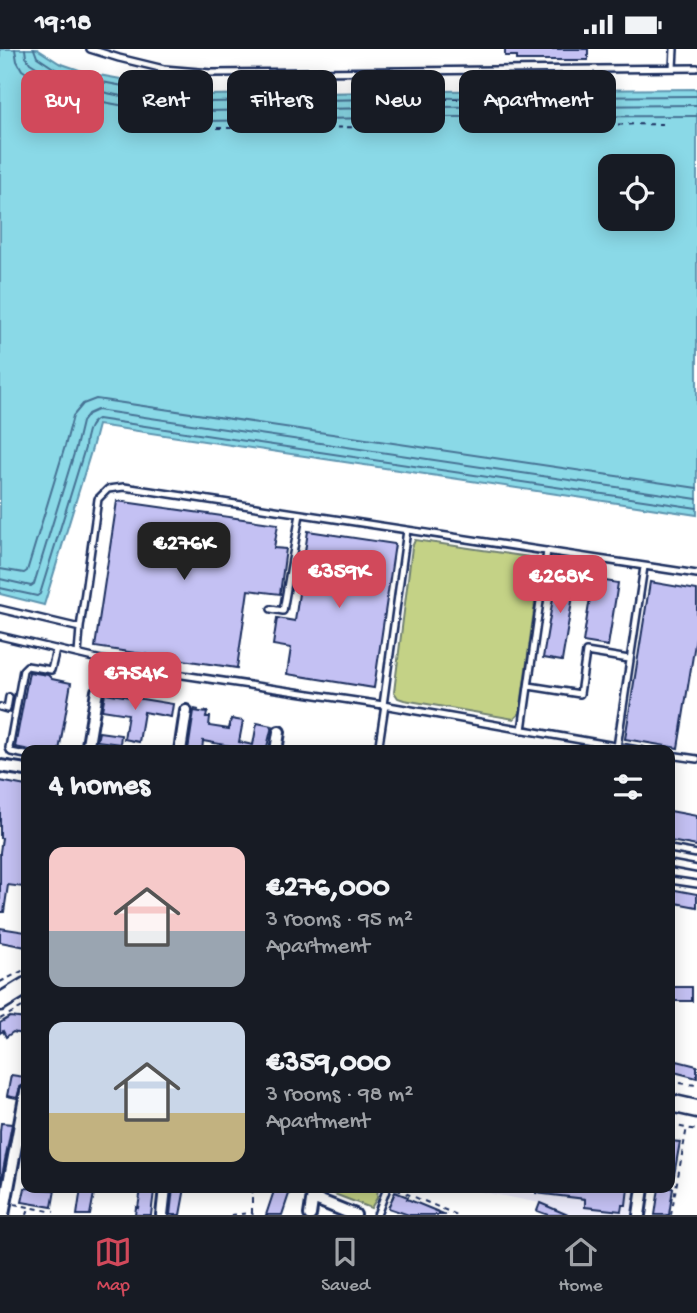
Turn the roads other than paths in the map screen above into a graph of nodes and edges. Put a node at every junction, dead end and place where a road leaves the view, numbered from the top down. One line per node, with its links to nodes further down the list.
1 (90, 49): 6 (lane)
2 (674, 49): 3 (lane)
3 (673, 68): 4 (lane); 5 (lane)
4 (697, 68)
5 (567, 70)
6 (459, 71)
7 (300, 514): 8 (lane); 12 (lane); 14 (lane)
8 (407, 530): 9 (lane); 23 (lane)
9 (547, 551): 10 (lane); 20 (lane)
10 (644, 566): 11 (lane); 18 (lane)
11 (697, 574)
12 (271, 609)
13 (0, 610): 14 (lane)
14 (80, 628): 17 (lane)
15 (0, 636): 16 (lane)
16 (56, 650): 17 (lane); 34 (lane)
17 (78, 655): 19 (lane)
18 (629, 659): 20 (lane); 33 (lane)
19 (102, 660): 21 (lane); 23 (lane)
20 (529, 686): 26 (lane)
21 (97, 691): 28 (street)
22 (9, 697): 24 (lane)
23 (384, 705): 26 (lane); 31 (lane)
24 (0, 708)
25 (186, 711): 29 (street)
26 (523, 730): 32 (lane)
27 (279, 732): 30 (street)
28 (88, 745)
29 (181, 745)
30 (277, 745)
31 (379, 745)
32 (606, 745)
33 (617, 745)
34 (21, 754)
35 (675, 756): 36 (lane)
36 (697, 759)
37 (0, 766): 38 (street)
38 (21, 770)
39 (675, 850): 40 (lane)
40 (697, 854)
41 (675, 865): 42 (lane)
42 (697, 869)
43 (675, 881): 44 (lane)
44 (697, 884)
45 (21, 986): 46 (main road)
46 (2, 988)
47 (21, 988): 48 (main road)
48 (0, 1002)
49 (675, 1104): 50 (main road)
50 (697, 1109)
51 (21, 1119): 56 (street)
52 (164, 1193): 57 (street)
53 (314, 1193): 58 (street); 59 (street)
54 (385, 1193): 60 (lane)
55 (642, 1193): 61 (street)
56 (4, 1215)
57 (162, 1215)
58 (310, 1215)
59 (355, 1215)
60 (377, 1215)
61 (639, 1215)

